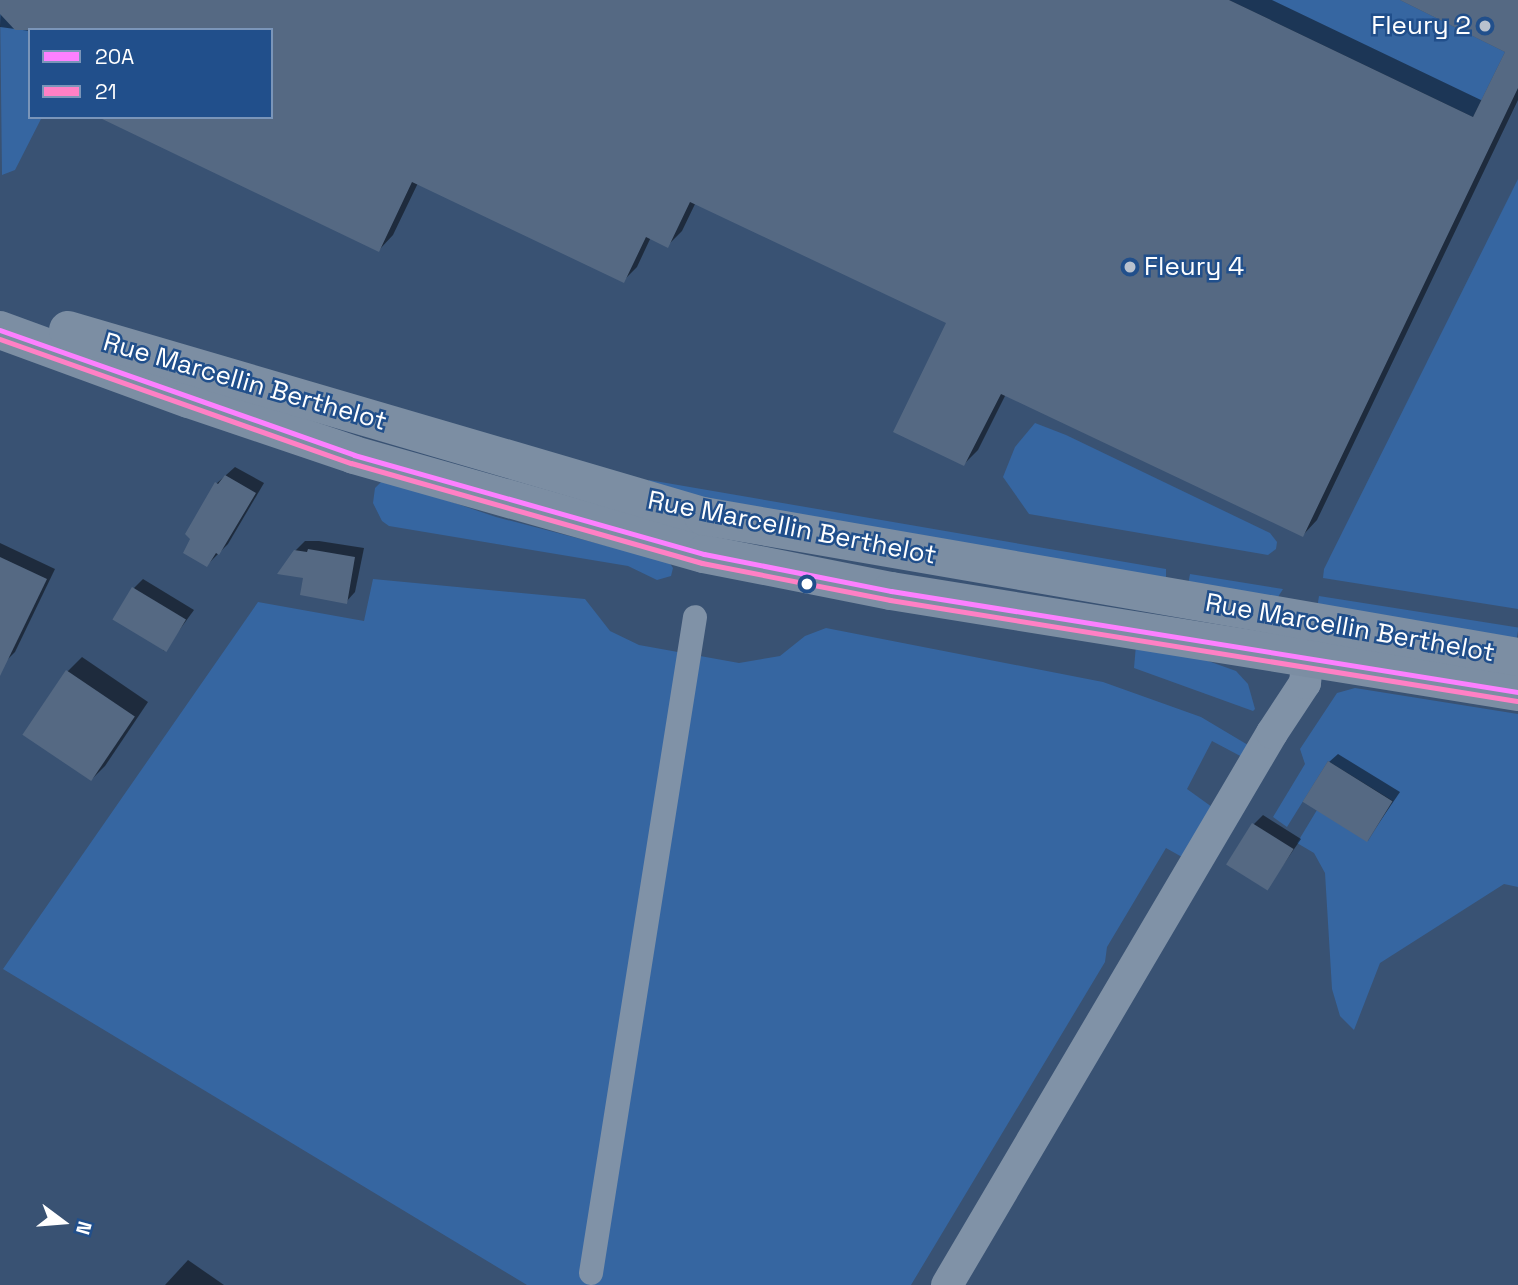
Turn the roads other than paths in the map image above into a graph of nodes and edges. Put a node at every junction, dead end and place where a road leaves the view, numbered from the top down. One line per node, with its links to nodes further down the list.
1 (0, 310): 5 (main road, Rue Marcellin Berthelot)
2 (0, 330): 4 (main road, Rue Marcellin Berthelot)
3 (695, 617): 7 (street)
4 (1308, 656): 6 (main road, Rue Marcellin Berthelot); 8 (street)
5 (1518, 657)
6 (1518, 692)
7 (591, 1273)
8 (947, 1285)

